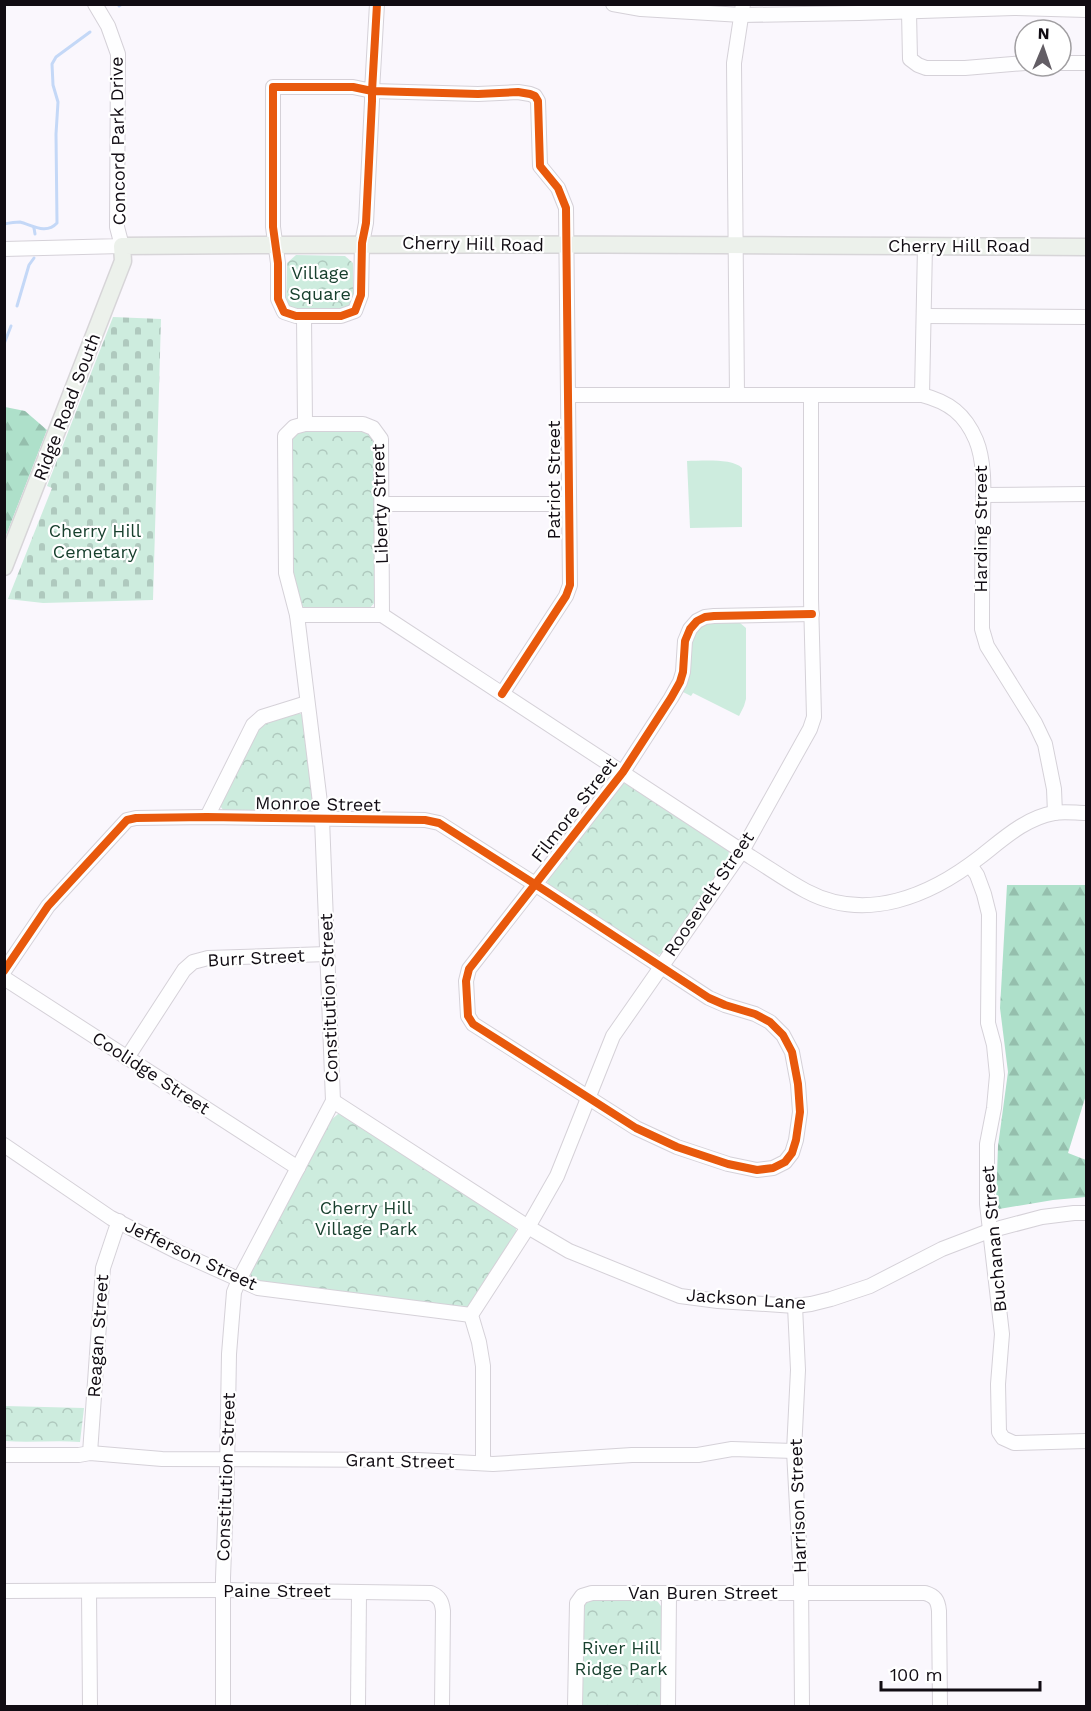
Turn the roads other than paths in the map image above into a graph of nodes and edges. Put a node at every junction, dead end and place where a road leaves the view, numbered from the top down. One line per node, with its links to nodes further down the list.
1 (95, 4): 14 (street, Concord Park Drive)
2 (377, 4): 10 (street)
3 (613, 4): 6 (street)
4 (1014, 6): 7 (street); 8 (street)
5 (856, 9): 6 (street); 8 (street)
6 (742, 10): 13 (street)
7 (1086, 10)
8 (909, 12): 9 (street)
9 (1013, 64)
10 (372, 91): 11 (street); 12 (street); 15 (street, Patriot Street)
11 (362, 243): 12 (main road, Cherry Hill Road); 15 (main road, Cherry Hill Road); 19 (street)
12 (275, 244): 14 (main road, Cherry Hill Road); 19 (street)
13 (737, 244): 15 (main road, Cherry Hill Road); 16 (main road, Cherry Hill Road); 23 (street)
14 (122, 246): 18 (street, Cherry Hill Road); 31 (main road, Ridge Road South)
15 (566, 246): 22 (street, Patriot Street)
16 (925, 246): 17 (main road, Cherry Hill Road); 20 (street)
17 (1086, 247)
18 (4, 249)
19 (304, 316): 26 (street)
20 (924, 316): 21 (street); 24 (street)
21 (1086, 317)
22 (568, 394): 23 (street, Harding Street); 30 (street, Patriot Street)
23 (737, 395): 25 (street, Harding Street)
24 (922, 395): 25 (street, Harding Street); 28 (street, Harding Street)
25 (811, 396): 32 (street, Roosevelt Street)
26 (304, 424): 29 (street, Liberty Street); 33 (street, Constitution Street)
27 (1086, 494): 28 (street)
28 (983, 495): 38 (street, Harding Street)
29 (382, 504): 30 (street); 34 (street, Liberty Street)
30 (568, 504): 35 (street, Patriot Street)
31 (4, 567)
32 (812, 614): 37 (street, Filmore Street); 42 (street, Roosevelt Street)
33 (297, 615): 34 (street); 36 (street, Constitution Street)
34 (382, 615): 35 (street)
35 (502, 694): 37 (street)
36 (307, 703): 40 (street); 41 (street, Constitution Street)
37 (623, 772): 42 (street); 44 (street, Filmore Street)
38 (1055, 813): 39 (street); 43 (street)
39 (1086, 813)
40 (207, 817): 41 (street, Monroe Street); 47 (street, Monroe Street)
41 (322, 819): 44 (street, Monroe Street); 45 (street, Constitution Street)
42 (742, 851): 43 (street); 46 (street, Roosevelt Street)
43 (970, 865): 58 (street, Buchanan Street)
44 (535, 885): 46 (street, Monroe Street); 50 (street, Filmore Street)
45 (327, 954): 49 (street, Burr Street); 51 (street, Constitution Street)
46 (661, 966): 50 (street, Roosevelt Street); 50 (street, Monroe Street)
47 (4, 971)
48 (4, 978): 49 (street, Coolidge Street)
49 (127, 1058): 54 (street, Coolidge Street)
50 (589, 1097): 57 (street, Roosevelt Street)
51 (333, 1101): 54 (street, Constitution Street); 57 (street, Jackson Lane)
52 (8, 1147): 53 (street); 56 (street, Jefferson Street)
53 (4, 1162)
54 (298, 1168): 59 (street, Constitution Street)
55 (1086, 1213): 58 (street, Jackson Lane)
56 (120, 1221): 59 (street, Jefferson Street); 64 (street, Reagan Street)
57 (528, 1227): 60 (street, Jackson Lane); 61 (street, Roosevelt Street)
58 (989, 1231): 60 (street, Jackson Lane); 62 (street, Buchanan Street)
59 (238, 1280): 61 (street, Jefferson Street); 66 (street, Constitution Street)
60 (795, 1305): 63 (street, Harrison Street)
61 (471, 1315): 67 (street)
62 (1086, 1441)
63 (794, 1451): 67 (street, Grant Street); 72 (street, Harrison Street)
64 (90, 1453): 65 (street, Grant Street); 66 (street, Grant Street)
65 (4, 1455)
66 (227, 1460): 67 (street, Grant Street); 68 (street, Constitution Street)
67 (483, 1463)
68 (223, 1590): 70 (street, Paine Street); 71 (street, Paine Street); 75 (street, Constitution Street)
69 (4, 1591): 70 (street, Paine Street)
70 (89, 1591): 74 (street)
71 (359, 1592): 76 (street); 77 (street, Paine Street)
72 (801, 1593): 73 (street, Van Buren Street); 80 (street, Harrison Street); 81 (street, Van Buren Street)
73 (669, 1594): 78 (street, Van Buren Street); 79 (street)
74 (90, 1707)
75 (223, 1707)
76 (358, 1707)
77 (442, 1707)
78 (575, 1707)
79 (668, 1707)
80 (802, 1707)
81 (940, 1707)

